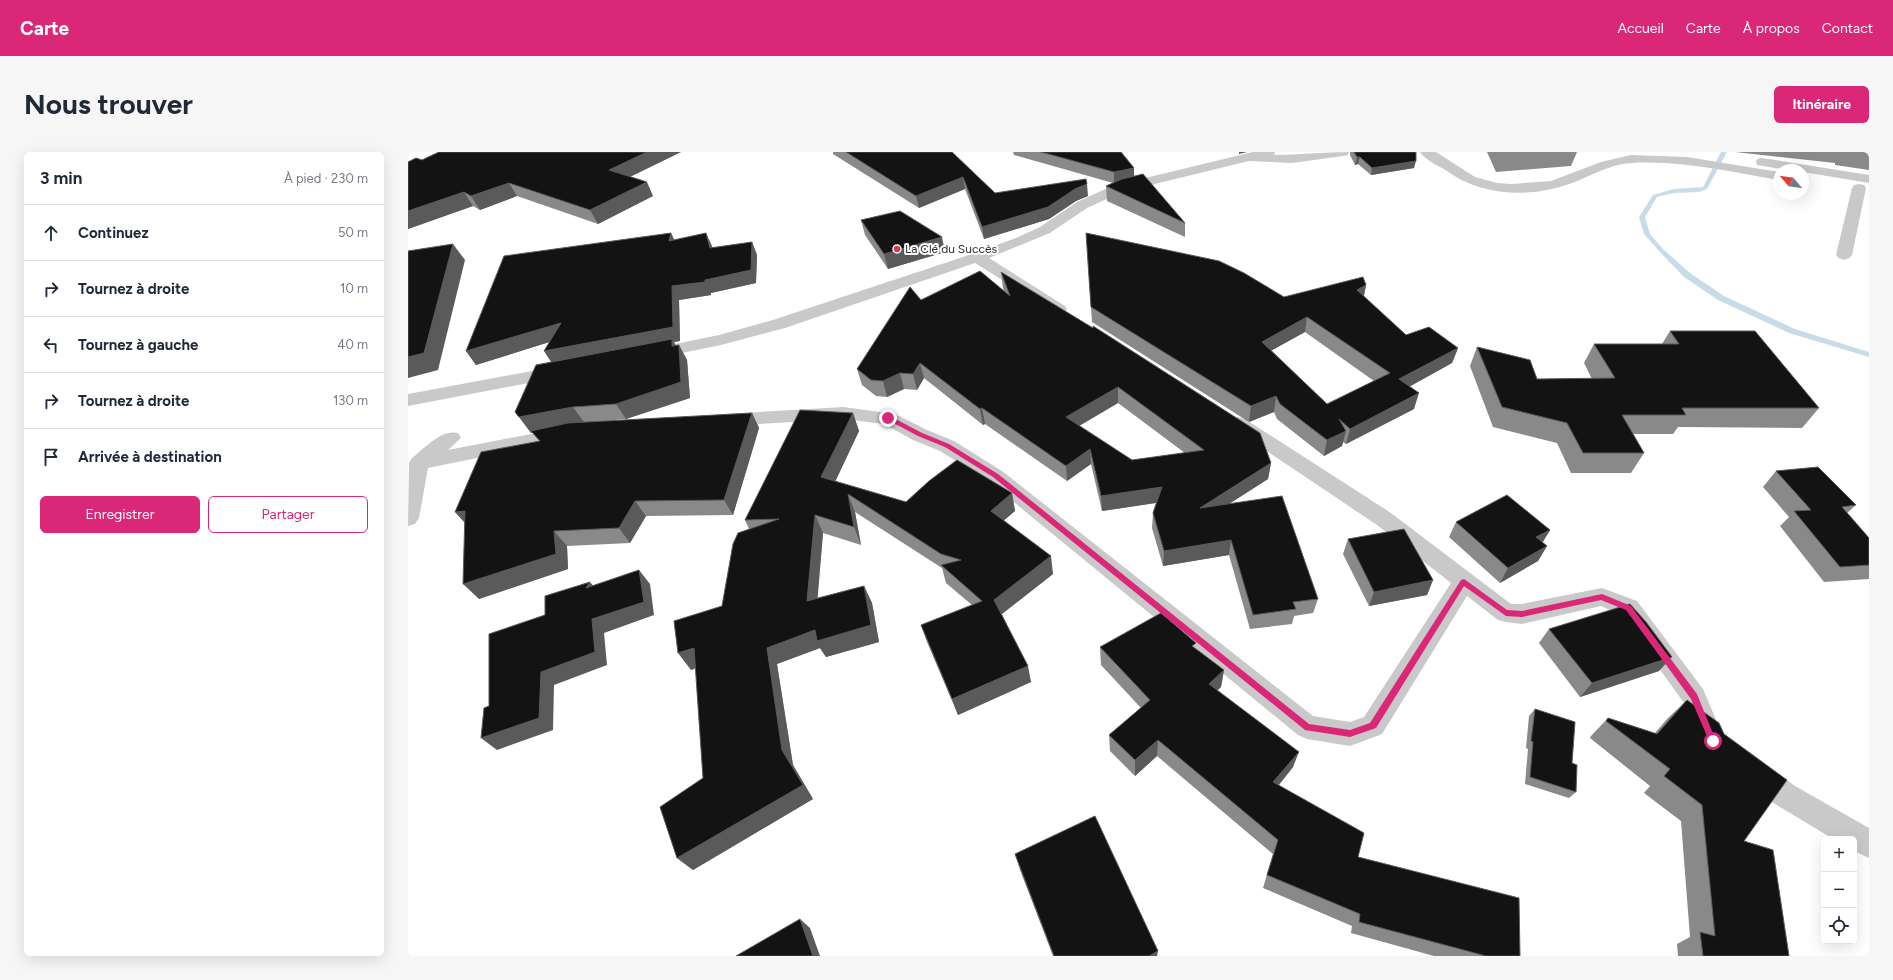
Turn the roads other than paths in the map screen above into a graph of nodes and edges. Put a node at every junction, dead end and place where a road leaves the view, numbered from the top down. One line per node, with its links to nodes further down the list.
1 (1269, 152): 5 (street)
2 (1343, 152): 5 (street)
3 (1426, 152): 6 (street)
4 (1693, 152): 6 (street)
5 (1246, 157): 12 (street)
6 (1713, 159): 7 (street)
7 (1733, 163): 8 (street); 10 (street)
8 (1773, 174)
9 (1809, 180): 10 (street)
10 (1866, 186): 11 (street)
11 (1844, 255)
12 (977, 257): 13 (street); 14 (street)
13 (1077, 320)
14 (635, 357)
15 (576, 368): 16 (street)
16 (408, 400)
17 (1222, 414): 23 (street)
18 (705, 421): 23 (street)
19 (584, 430): 21 (street)
20 (451, 438): 21 (street)
21 (419, 463): 22 (street)
22 (408, 518)
23 (1464, 582): 24 (street)
24 (1725, 750)
25 (1743, 763): 26 (street)
26 (1869, 844)

